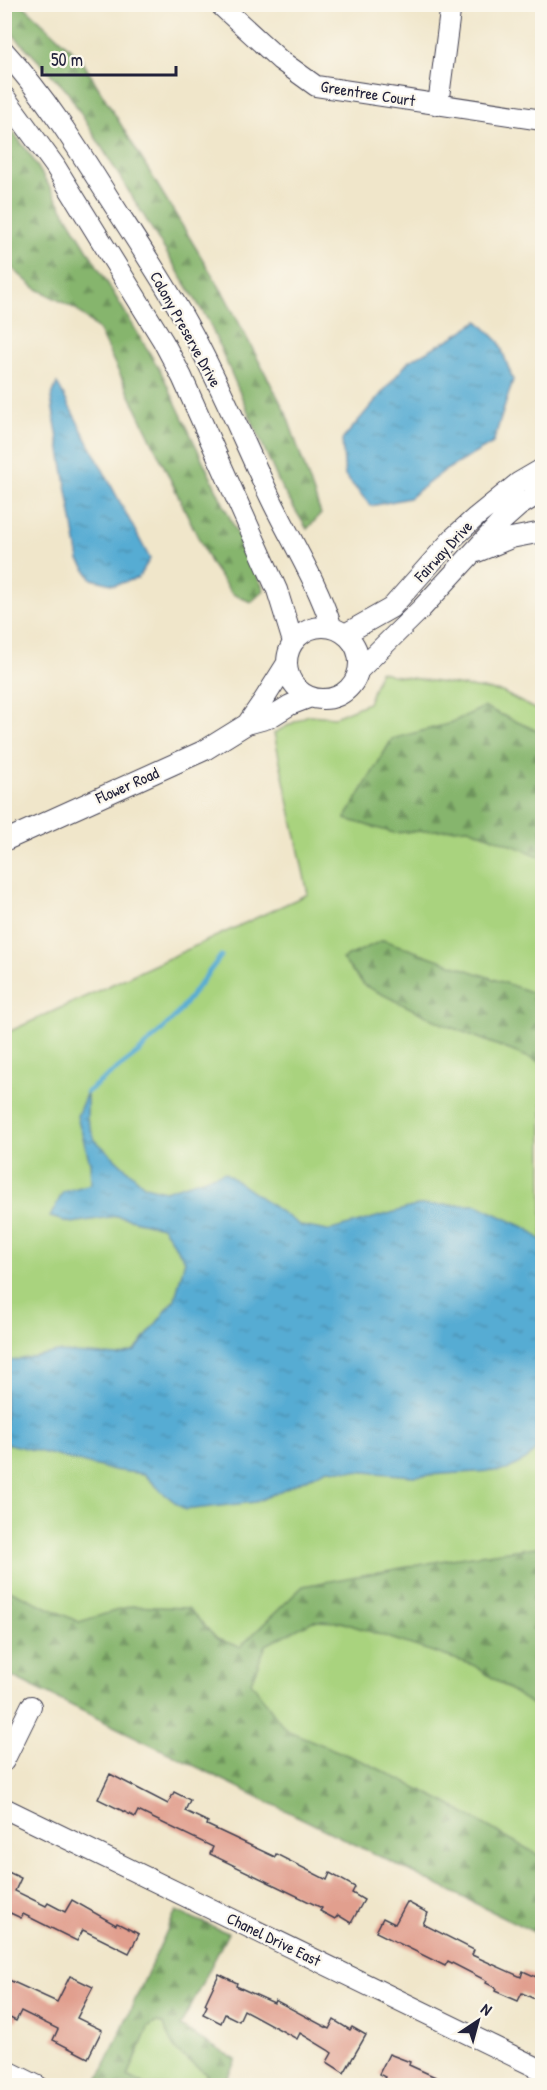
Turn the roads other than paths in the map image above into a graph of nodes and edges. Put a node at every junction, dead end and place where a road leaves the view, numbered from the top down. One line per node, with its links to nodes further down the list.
1 (219, 4): 5 (street, Greentree Court)
2 (451, 4): 5 (street)
3 (4, 51): 11 (street, Colony Preserve Drive)
4 (4, 96): 12 (street, Colony Preserve Drive)
5 (438, 105): 6 (street, Greentree Court)
6 (543, 120)
7 (543, 469): 11 (street, Fairway Drive)
8 (543, 492): 10 (street, Fairway Drive)
9 (543, 532): 10 (street)
10 (472, 554): 14 (street, Fairway Drive)
11 (338, 631): 12 (street); 14 (street)
12 (293, 642): 13 (street)
13 (287, 663): 15 (street); 16 (street, Flower Road)
14 (358, 670): 15 (street)
15 (311, 697): 16 (street, Flower Road)
16 (247, 724): 17 (street, Flower Road)
17 (4, 841)
18 (31, 1706): 19 (street)
19 (4, 1761)
20 (4, 1808): 22 (street, Chanel Drive East)
21 (4, 2069): 23 (street)
22 (543, 2070)
23 (38, 2085)

